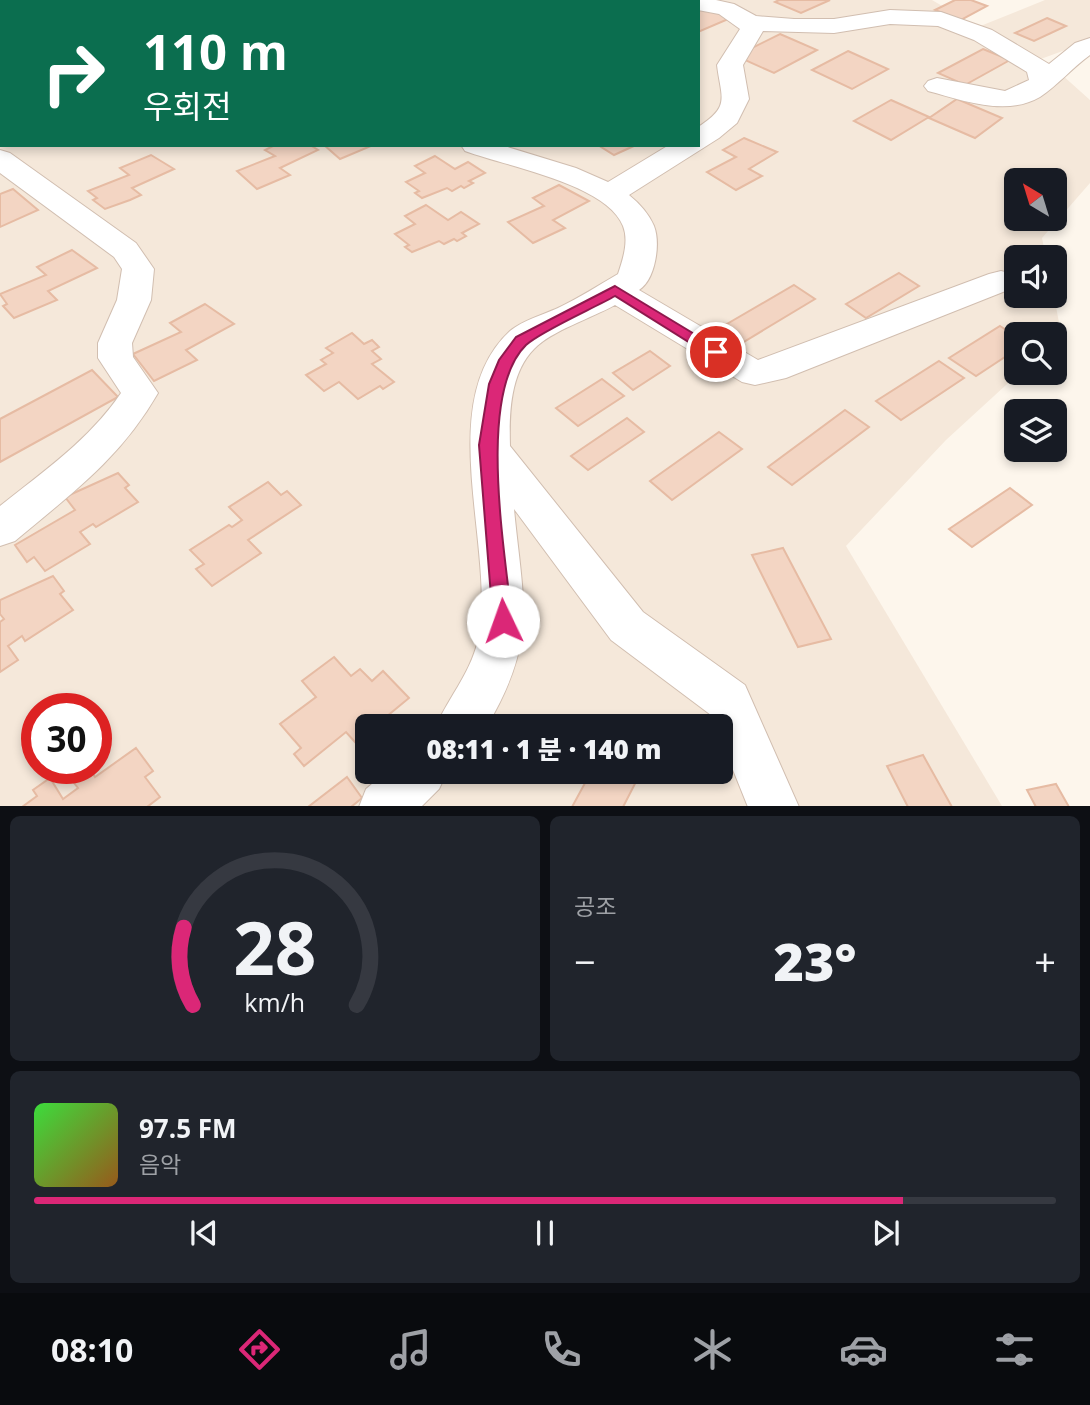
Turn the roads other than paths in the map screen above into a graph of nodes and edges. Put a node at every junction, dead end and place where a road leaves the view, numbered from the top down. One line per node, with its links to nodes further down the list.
1 (700, 3): 2 (street)
2 (751, 23): 4 (street); 6 (street)
3 (1090, 44): 4 (street)
4 (1042, 82): 5 (street)
5 (937, 86)
6 (700, 138)
7 (481, 147): 10 (street)
8 (686, 147): 10 (street)
9 (0, 159): 14 (street)
10 (608, 195): 12 (street)
11 (1001, 281): 12 (street)
12 (615, 290): 13 (street)
13 (488, 445): 15 (street); 18 (street)
14 (0, 528)
15 (467, 714)
16 (409, 784): 17 (street)
17 (385, 806)
18 (774, 806)

